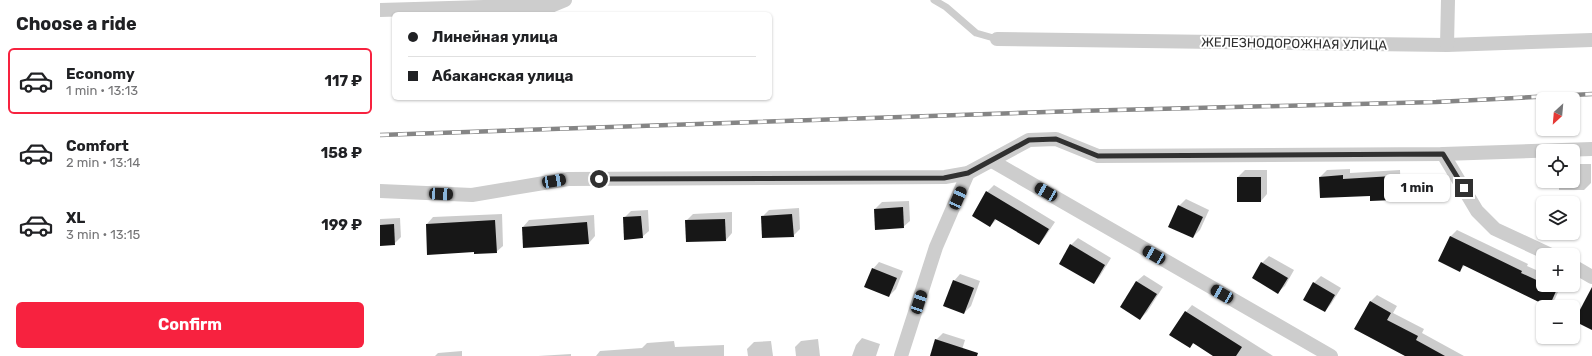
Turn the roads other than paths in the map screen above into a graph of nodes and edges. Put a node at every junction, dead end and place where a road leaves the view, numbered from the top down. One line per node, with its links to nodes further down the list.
1 (565, 0): 5 (street)
2 (934, 0): 4 (lane)
3 (1448, 0): 8 (street)
4 (945, 4): 6 (lane)
5 (380, 10)
6 (997, 39): 8 (street, ЖЕЛЕЗНОДОРОЖНАЯ УЛИЦА)
7 (1592, 40): 8 (street, ЖЕЛЕЗНОДОРОЖНАЯ УЛИЦА)
8 (1447, 45)
9 (1592, 149): 10 (street)
10 (1443, 154): 11 (street); 14 (street)
11 (992, 161): 12 (street); 18 (street)
12 (968, 173): 13 (street); 17 (street)
13 (380, 191)
14 (1536, 248)
15 (1580, 270): 16 (street)
16 (1592, 276)
17 (901, 356)
18 (1330, 356)

